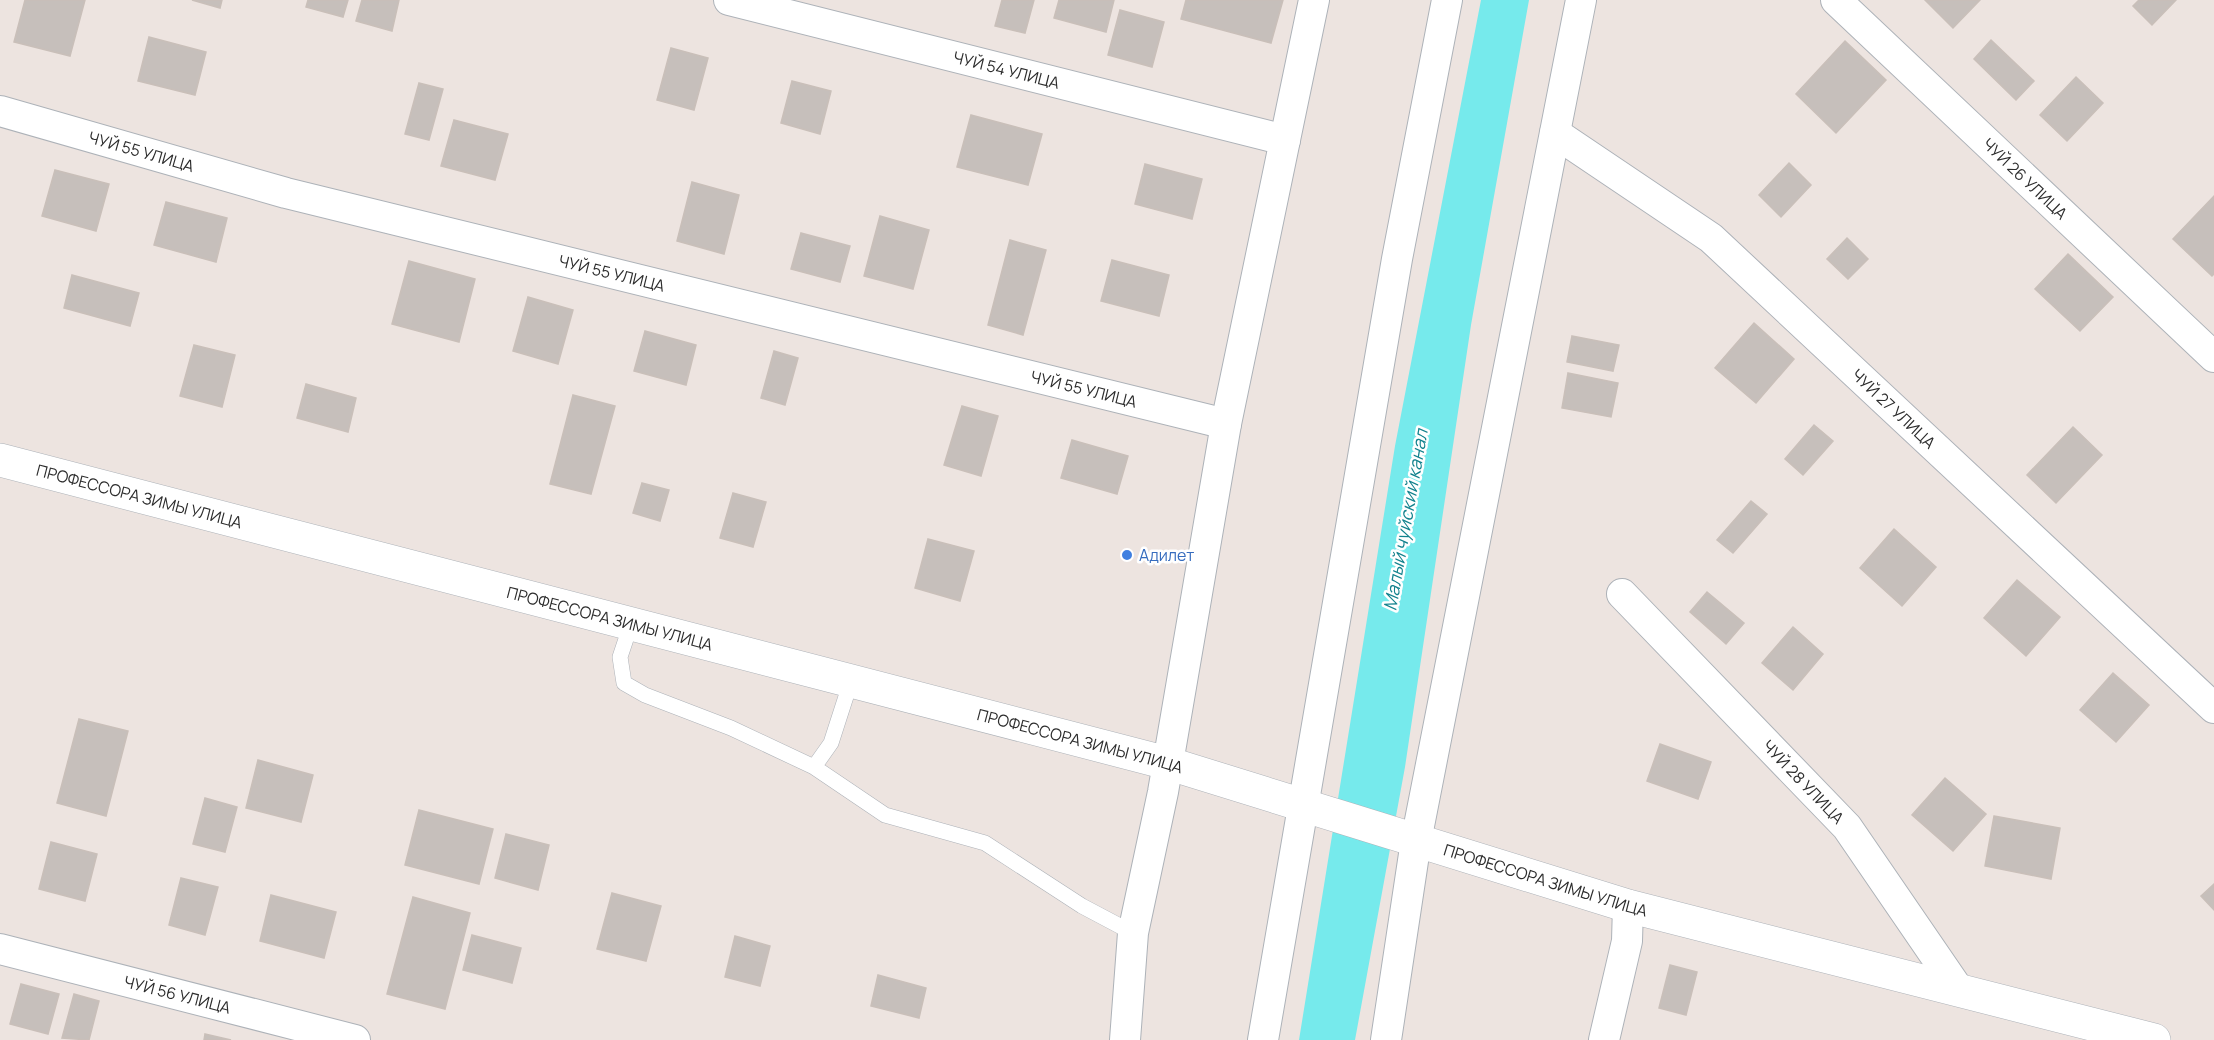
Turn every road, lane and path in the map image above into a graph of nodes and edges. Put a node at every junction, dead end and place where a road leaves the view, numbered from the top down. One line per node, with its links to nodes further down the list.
1 (729, 0): 8 (street, ЧУЙ 54 УЛИЦА)
2 (1314, 0): 8 (street)
3 (1447, 0): 18 (street)
4 (1581, 0): 7 (street)
5 (1836, 0): 9 (street, ЧУЙ 26 УЛИЦА)
6 (0, 111): 10 (street, ЧУЙ 55 УЛИЦА)
7 (1555, 134): 15 (street, ЧУЙ 27 УЛИЦА); 19 (street)
8 (1285, 140): 10 (street)
9 (2214, 357)
10 (1226, 423): 16 (street)
11 (0, 460): 13 (street, ПРОФЕССОРА ЗИМЫ УЛИЦА)
12 (1622, 594): 23 (street, ЧУЙ 28 УЛИЦА)
13 (631, 624): 14 (street, ПРОФЕССОРА ЗИМЫ УЛИЦА); 17 (lane)
14 (851, 681): 16 (street, ПРОФЕССОРА ЗИМЫ УЛИЦА); 17 (lane)
15 (2214, 708)
16 (1167, 763): 18 (street, ПРОФЕССОРА ЗИМЫ УЛИЦА); 21 (street)
17 (814, 766): 21 (lane)
18 (1303, 804): 19 (street, ПРОФЕССОРА ЗИМЫ УЛИЦА); 26 (street)
19 (1416, 841): 20 (street, ПРОФЕССОРА ЗИМЫ УЛИЦА); 27 (street)
20 (1628, 906): 23 (street, ПРОФЕССОРА ЗИМЫ УЛИЦА); 28 (street)
21 (1133, 933): 25 (street)
22 (0, 949): 24 (street, ЧУЙ 56 УЛИЦА)
23 (1958, 989): 29 (street, ПРОФЕССОРА ЗИМЫ УЛИЦА)
24 (355, 1040)
25 (1125, 1040)
26 (1263, 1040)
27 (1386, 1040)
28 (1604, 1040)
29 (2154, 1040)

